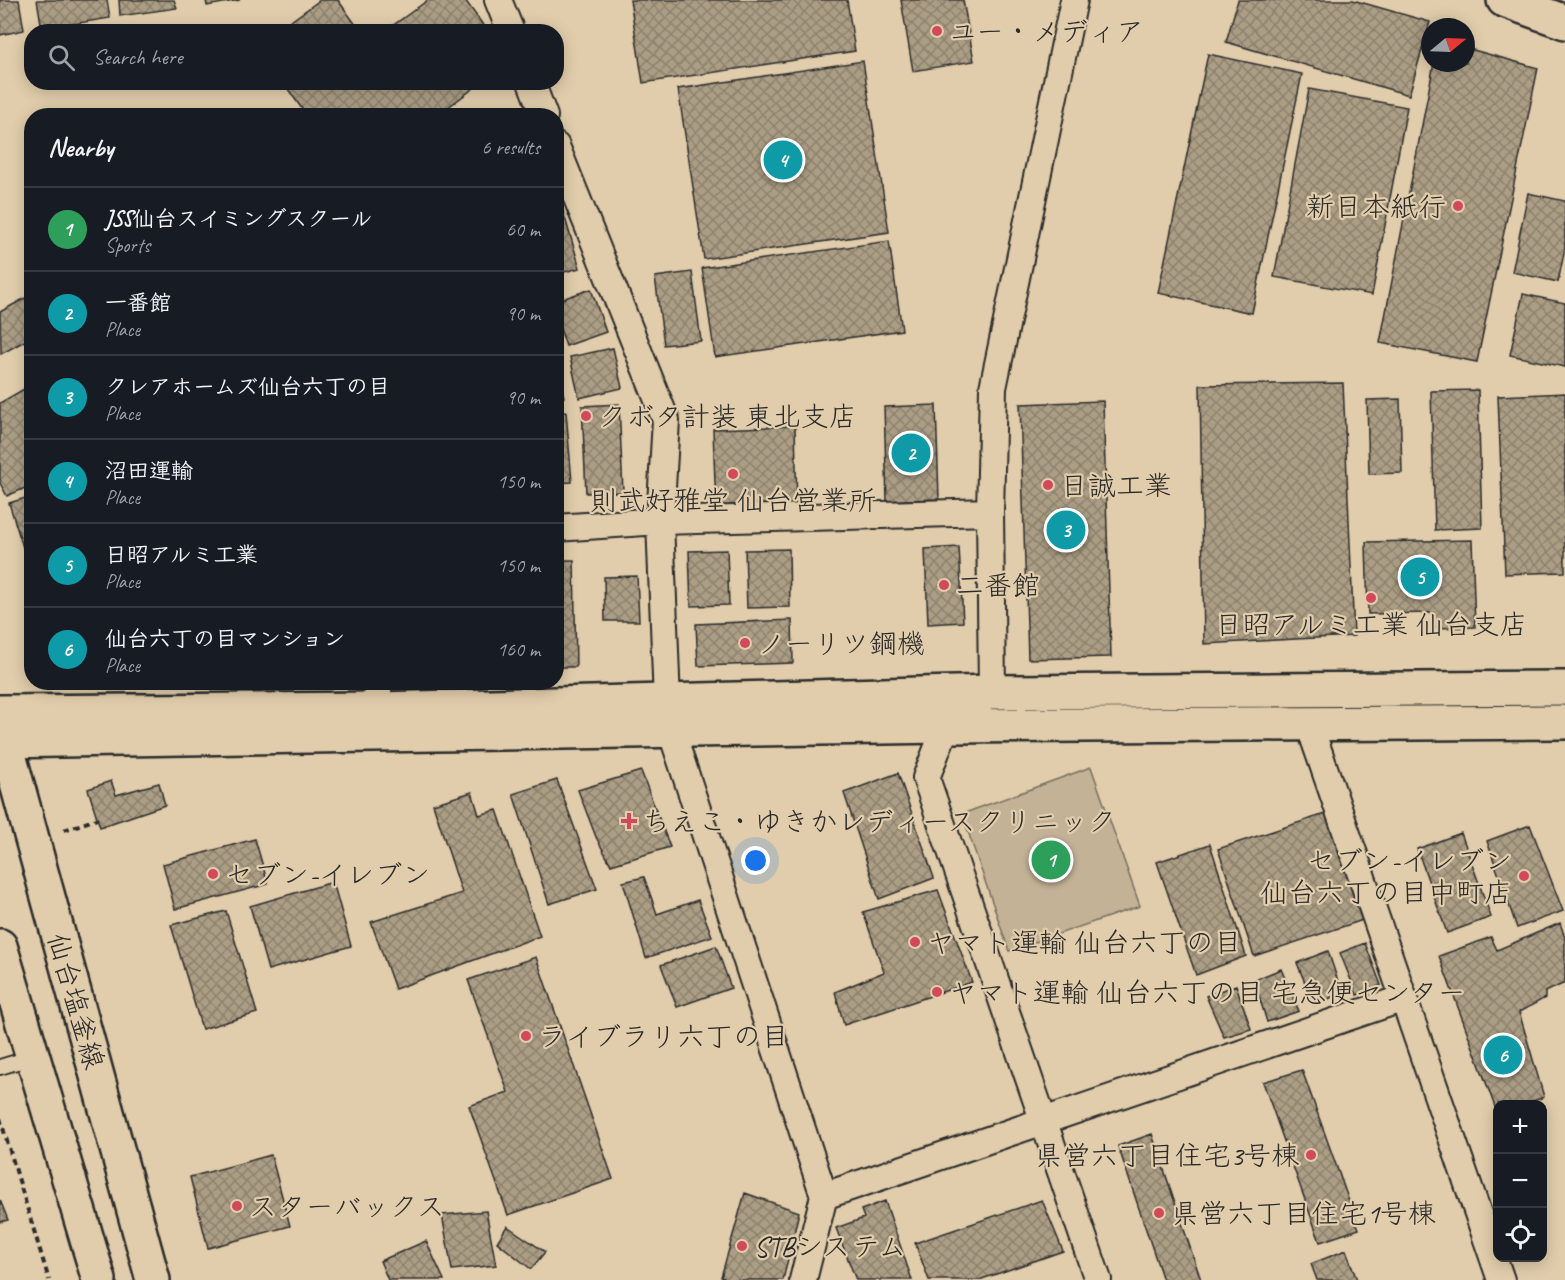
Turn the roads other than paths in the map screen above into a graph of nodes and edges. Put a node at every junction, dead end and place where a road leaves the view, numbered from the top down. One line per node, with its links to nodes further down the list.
1 (498, 0): 5 (street)
2 (1074, 0): 9 (street)
3 (1504, 0): 4 (street)
4 (1565, 22)
5 (508, 24)
6 (534, 90): 7 (street)
7 (541, 108)
8 (564, 166): 10 (street)
9 (990, 512): 10 (street); 13 (street)
10 (660, 521): 11 (street); 15 (street)
11 (564, 527)
12 (1565, 688): 13 (street)
13 (992, 692): 15 (street); 18 (street)
14 (378, 696): 15 (street); 19 (street)
15 (669, 716): 18 (street); 19 (street); 25 (street)
16 (1565, 722): 17 (street)
17 (1309, 724): 18 (street); 21 (street)
18 (946, 726): 24 (street)
19 (1, 729): 27 (street, 仙台塩釜線)
20 (0, 946): 22 (street, 仙台塩釜線)
21 (1404, 998): 24 (street); 30 (street)
22 (33, 1057): 23 (lane); 26 (street, 仙台塩釜線)
23 (0, 1067)
24 (1044, 1122): 25 (street); 29 (street)
25 (824, 1196): 28 (street)
26 (99, 1280)
27 (153, 1280)
28 (803, 1280)
29 (1098, 1280)
30 (1501, 1280)

